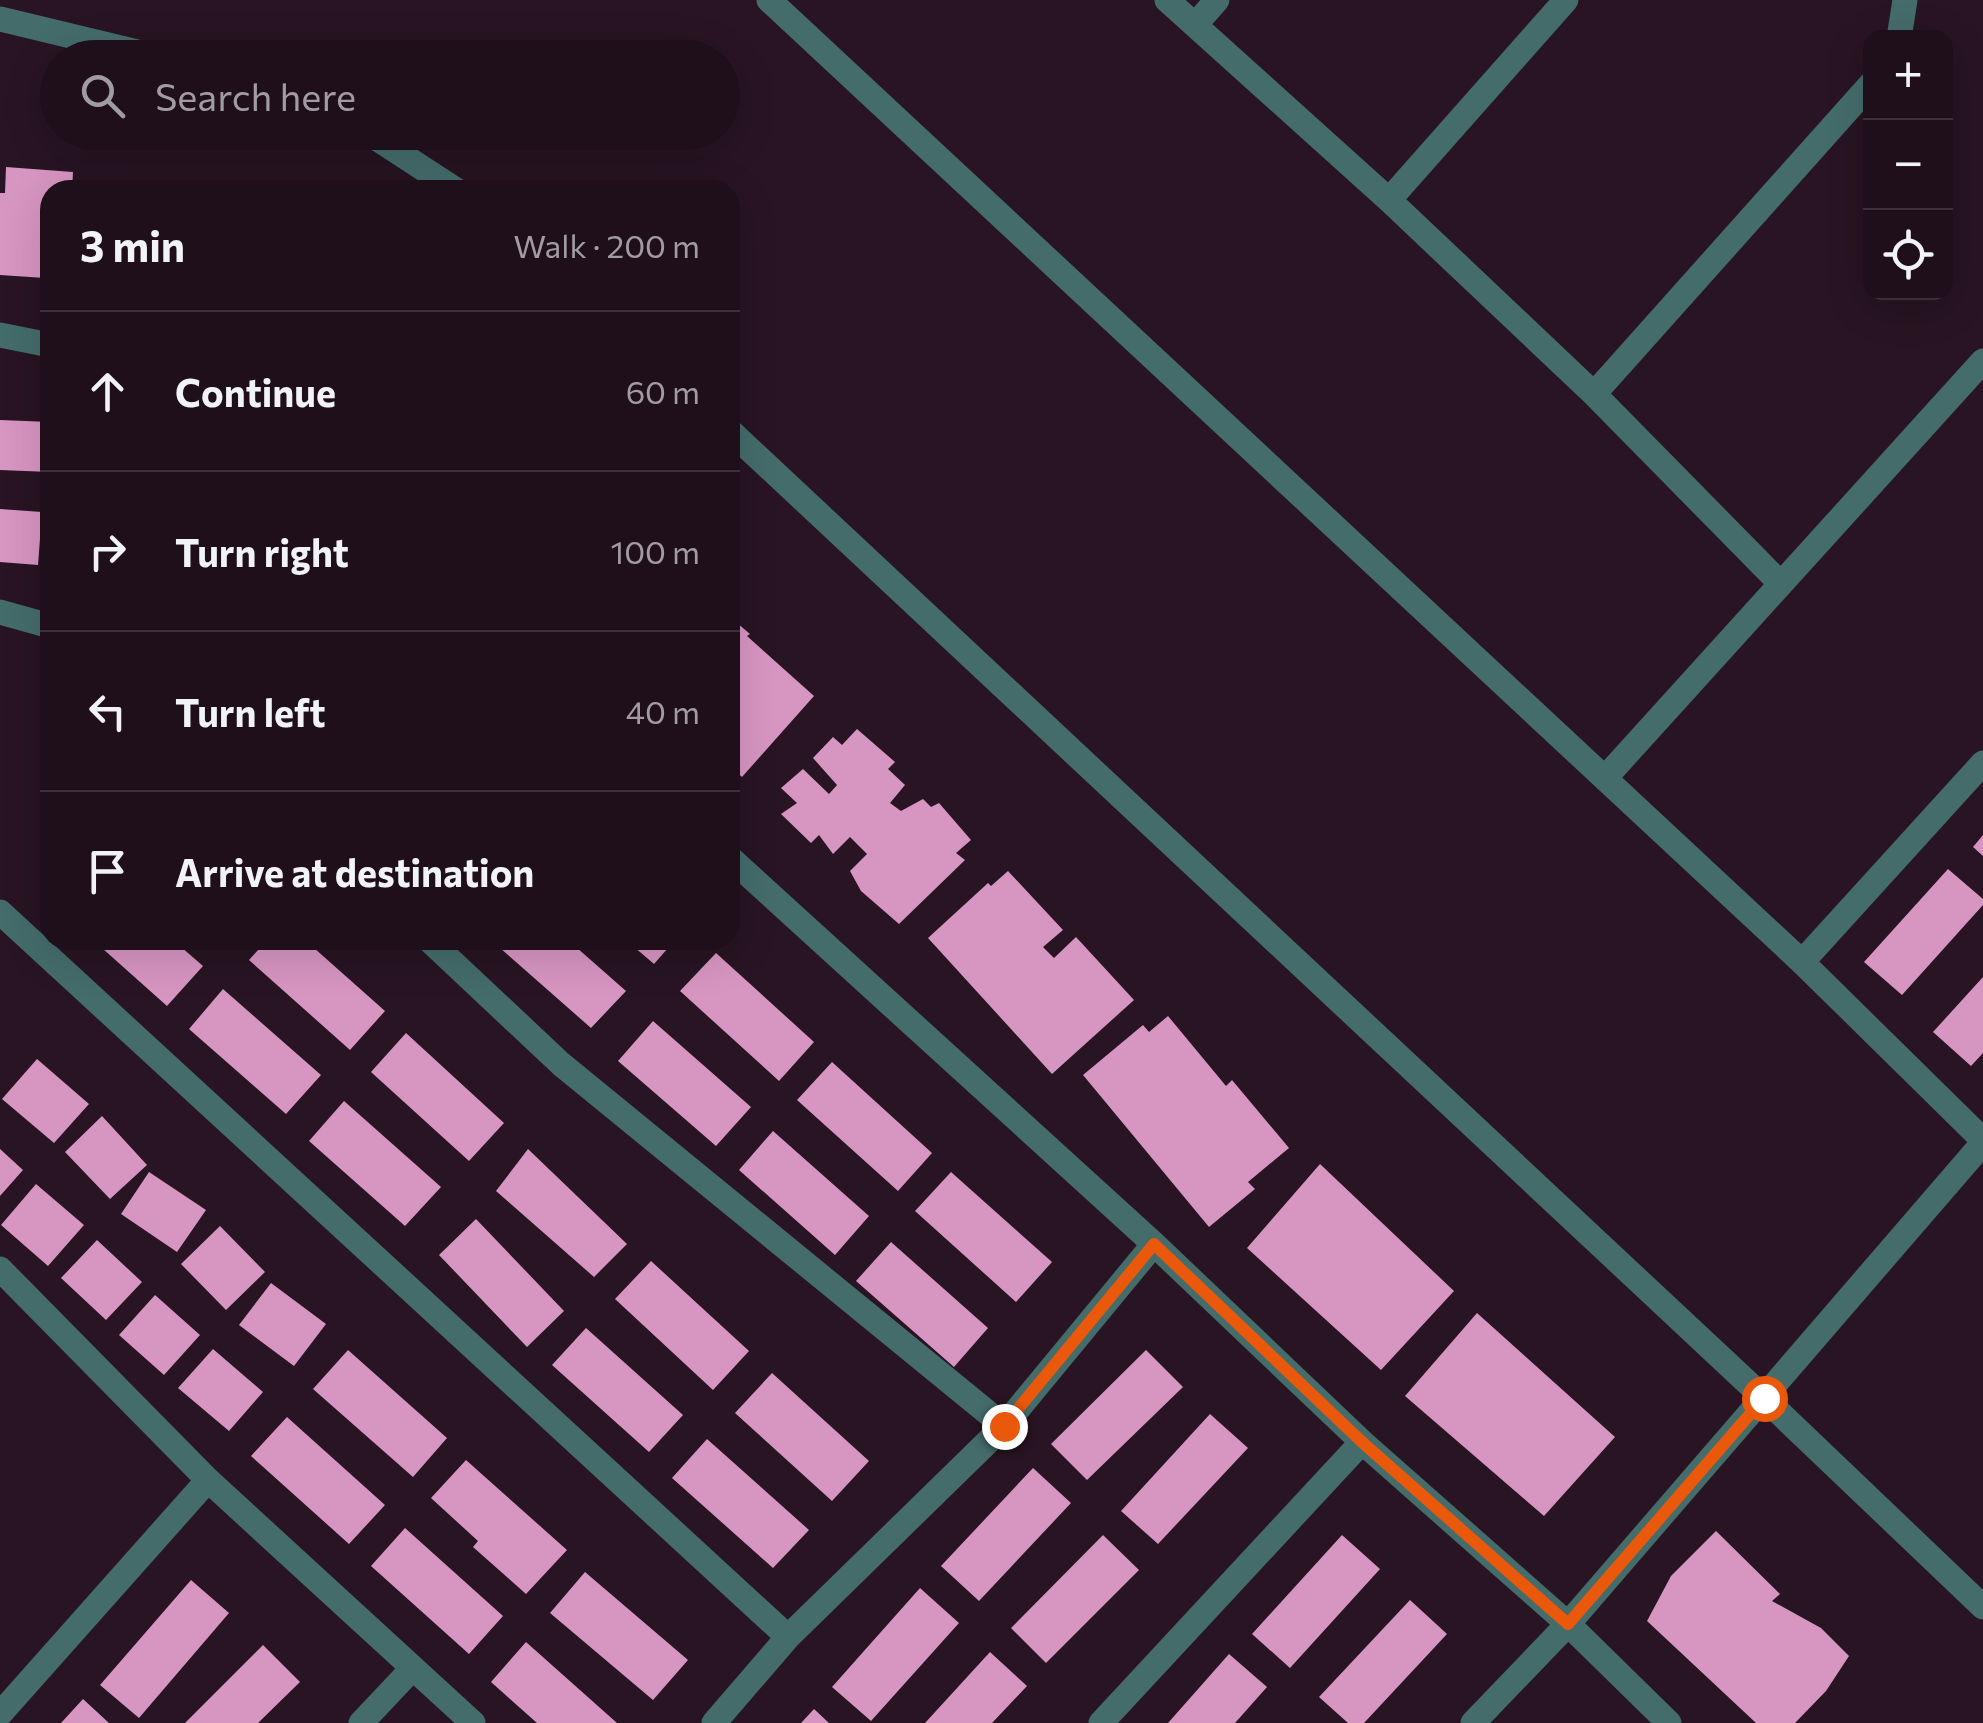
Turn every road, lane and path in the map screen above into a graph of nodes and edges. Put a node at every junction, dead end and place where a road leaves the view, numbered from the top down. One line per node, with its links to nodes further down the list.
1 (769, 0): 23 (street)
2 (1168, 0): 7 (street)
3 (1218, 0): 7 (street)
4 (1566, 0): 13 (street)
5 (1905, 0): 8 (street)
6 (0, 19): 9 (street)
7 (1196, 26): 13 (street)
8 (1900, 30)
9 (87, 40)
10 (1863, 93): 17 (street)
11 (395, 150): 12 (street)
12 (441, 180)
13 (1388, 200): 17 (street)
14 (0, 335): 15 (street)
15 (40, 343)
16 (1983, 361): 19 (street)
17 (1594, 394): 19 (street)
18 (740, 441): 33 (street)
19 (1781, 584): 23 (street)
20 (0, 612): 21 (street)
21 (40, 623)
22 (1983, 763): 29 (street)
23 (1604, 778): 29 (street)
24 (740, 867): 31 (street)
25 (0, 912): 26 (street)
26 (40, 949)
27 (41, 950): 39 (street)
28 (440, 950): 34 (street)
29 (1802, 962): 30 (street)
30 (1983, 1142): 33 (street)
31 (1154, 1244): 34 (street); 35 (street)
32 (0, 1269): 36 (street)
33 (1764, 1398): 37 (street); 38 (street)
34 (1004, 1426): 39 (street)
35 (1362, 1442): 38 (street); 45 (street)
36 (208, 1480): 40 (street); 41 (street)
37 (1983, 1608)
38 (1568, 1624): 46 (street); 47 (street)
39 (788, 1637): 44 (street)
40 (411, 1670): 42 (street); 43 (street)
41 (0, 1714)
42 (361, 1723)
43 (473, 1723)
44 (714, 1723)
45 (1101, 1723)
46 (1473, 1723)
47 (1669, 1723)

